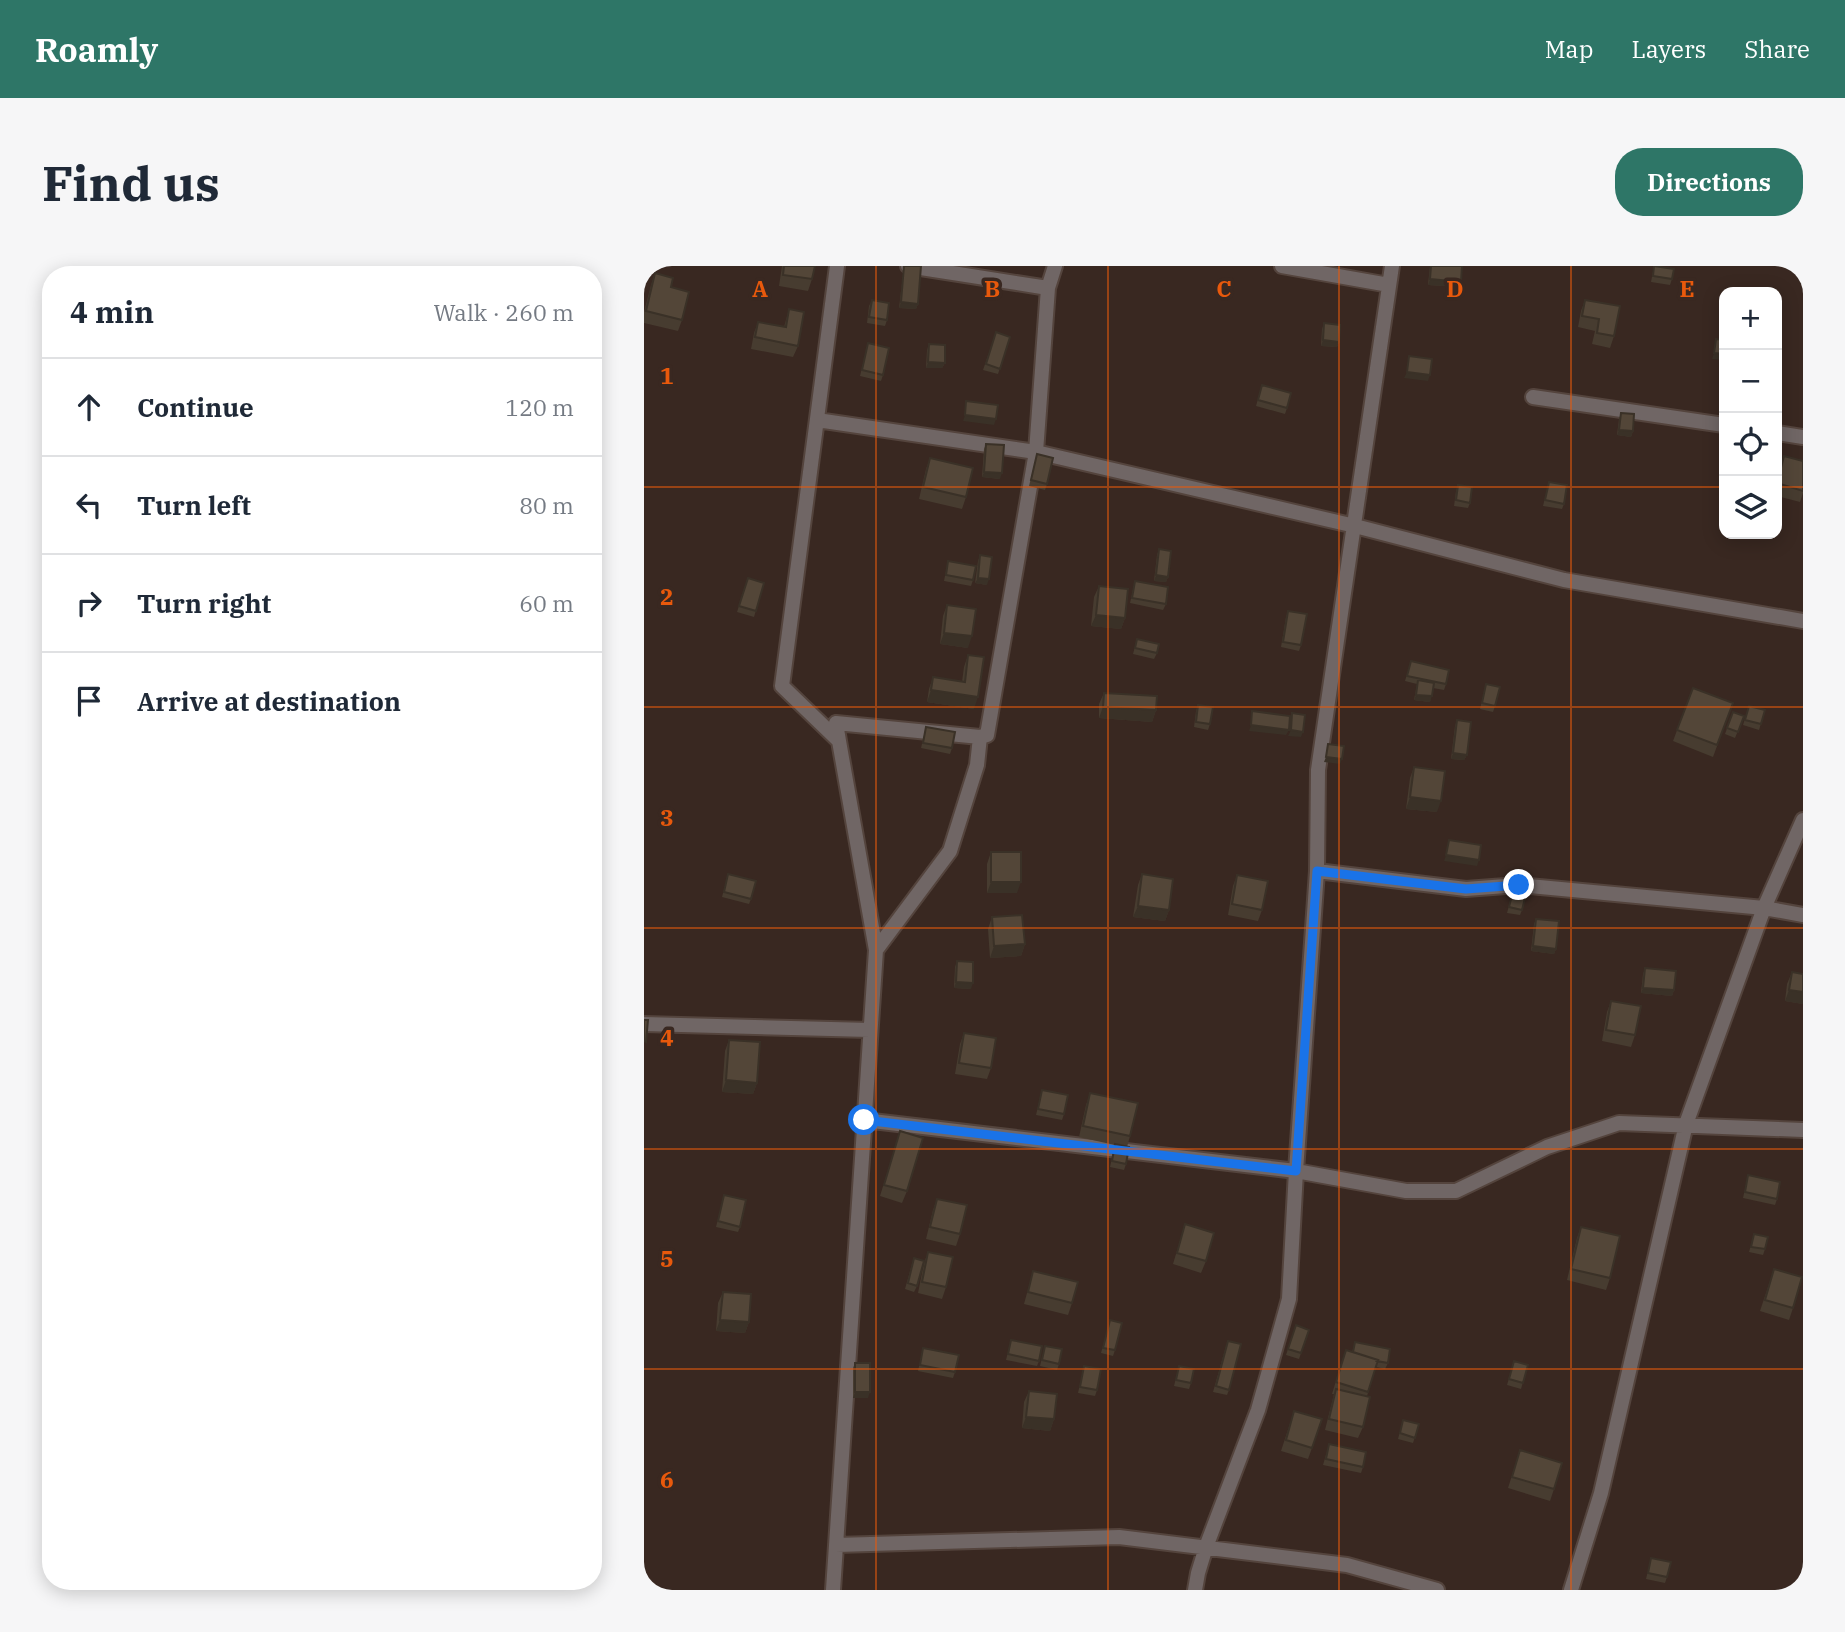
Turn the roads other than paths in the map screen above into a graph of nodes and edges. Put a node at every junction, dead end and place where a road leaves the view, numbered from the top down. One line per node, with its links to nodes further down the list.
1 (836, 266): 9 (street)
2 (908, 266): 7 (street)
3 (1055, 266): 7 (street)
4 (1282, 266): 6 (street)
5 (1392, 266): 6 (street)
6 (1389, 285): 14 (street)
7 (1048, 288): 13 (street)
8 (1533, 397): 10 (street)
9 (817, 420): 13 (street); 17 (street)
10 (1719, 424)
11 (1782, 434): 12 (street)
12 (1803, 437)
13 (1036, 452): 14 (street); 16 (street)
14 (1355, 526): 15 (street); 19 (street)
15 (1803, 621)
16 (980, 737): 17 (street); 22 (street)
17 (839, 741): 22 (street)
18 (1803, 820): 20 (street)
19 (1317, 871): 20 (street); 28 (street)
20 (1765, 908): 21 (street); 26 (street)
21 (1803, 915)
22 (876, 950): 24 (street)
23 (644, 1024): 24 (street)
24 (870, 1030): 25 (street)
25 (864, 1120): 28 (street); 29 (street)
26 (1686, 1124): 27 (street); 28 (street); 34 (street)
27 (1803, 1129)
28 (1296, 1171): 30 (street)
29 (836, 1545): 30 (street); 31 (street)
30 (1206, 1547): 32 (street); 33 (street)
31 (833, 1590)
32 (1195, 1590)
33 (1437, 1590)
34 (1571, 1590)

